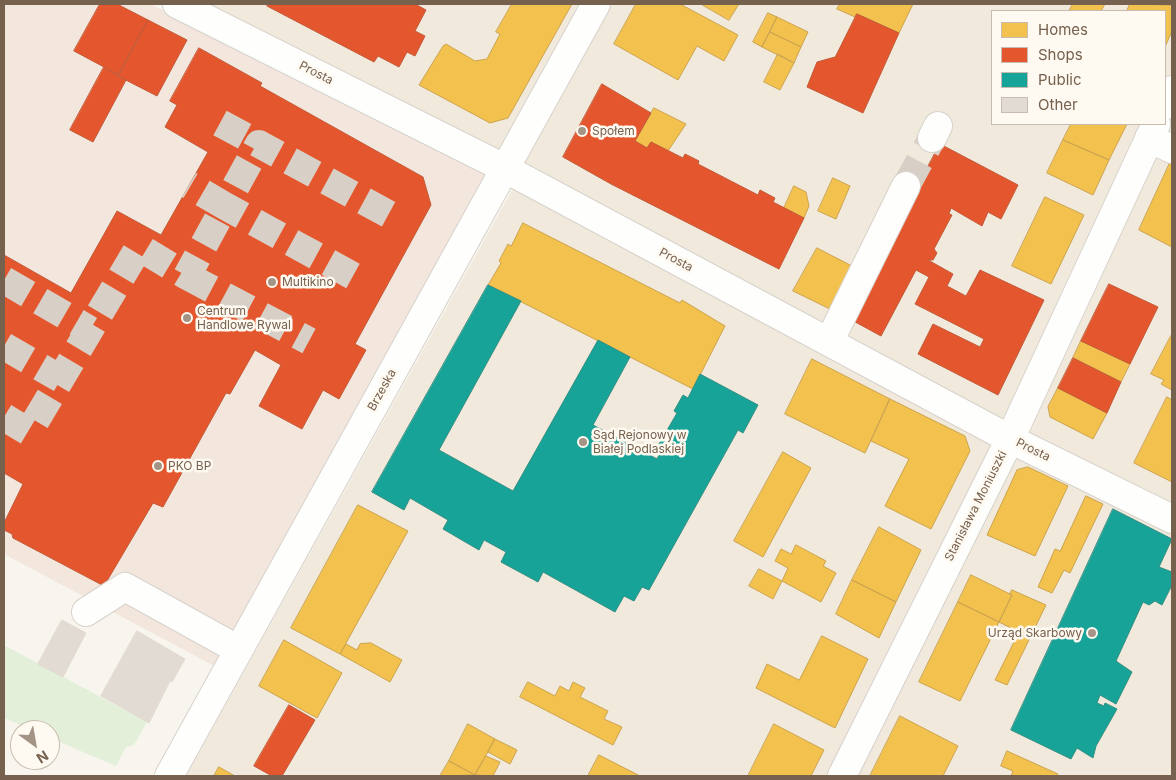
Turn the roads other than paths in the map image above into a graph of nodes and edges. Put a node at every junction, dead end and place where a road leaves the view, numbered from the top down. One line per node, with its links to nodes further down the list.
1 (177, 4): 6 (street, Prosta)
2 (596, 4): 6 (street, Brzeska)
3 (1172, 90): 4 (street)
4 (1166, 103)
5 (1159, 137): 9 (street, Stanisława Moniuszki)
6 (504, 168): 8 (street, Prosta); 12 (street, Brzeska)
7 (906, 186): 8 (street)
8 (829, 342): 9 (street, Prosta)
9 (1010, 439): 10 (street, Prosta); 14 (street, Stanisława Moniuszki)
10 (1172, 519)
11 (86, 612): 12 (street)
12 (239, 650): 13 (street, Brzeska)
13 (169, 776)
14 (842, 776)

